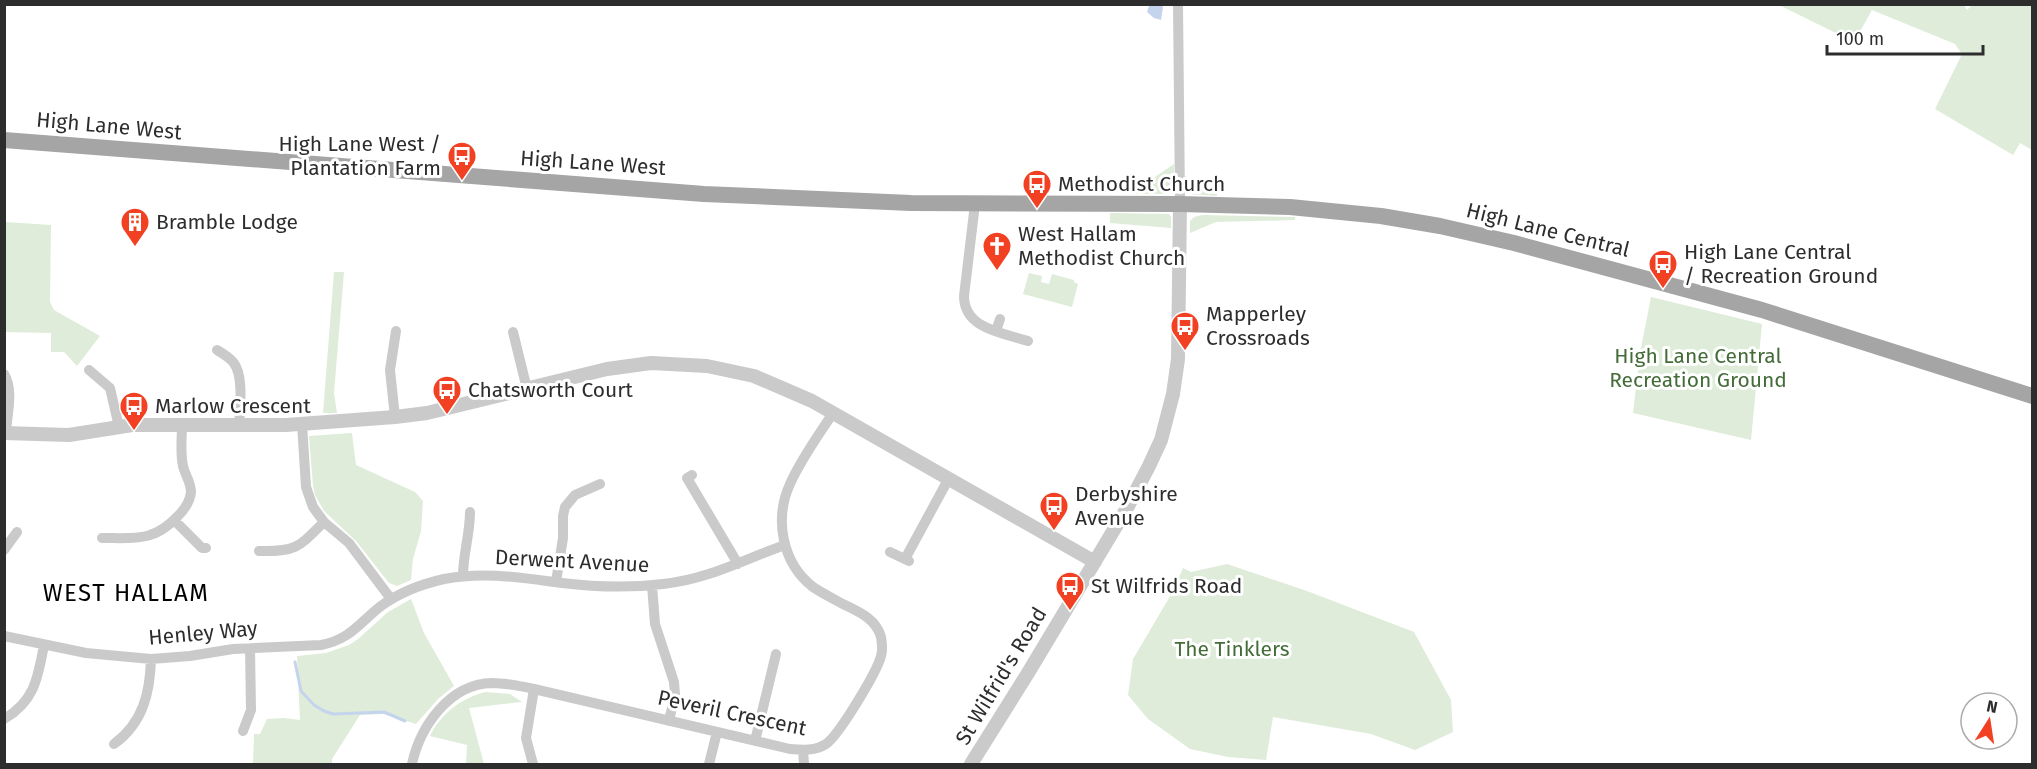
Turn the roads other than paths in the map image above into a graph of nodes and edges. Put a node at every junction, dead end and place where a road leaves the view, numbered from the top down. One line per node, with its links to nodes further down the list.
1 (1178, 4): 4 (street)
2 (4, 140): 3 (main road, High Lane West)
3 (975, 204): 4 (main road, High Lane West); 7 (street)
4 (1180, 204): 16 (main road, High Lane Central); 35 (street, St Wilfrid's Road)
5 (999, 319): 7 (street)
6 (396, 331): 18 (street)
7 (996, 331): 9 (street)
8 (513, 332): 11 (street)
9 (1028, 341)
10 (217, 350): 21 (street)
11 (518, 354): 12 (street); 15 (street)
12 (507, 356)
13 (89, 370): 22 (street)
14 (4, 374): 23 (street)
15 (527, 389): 17 (street); 18 (street)
16 (2032, 396)
17 (833, 413): 25 (street); 31 (street, Peveril Crescent)
18 (395, 417): 20 (street)
19 (182, 424): 21 (street); 22 (street); 28 (street)
20 (302, 424): 21 (street); 29 (street)
21 (239, 425)
22 (119, 427): 23 (street)
23 (5, 432)
24 (692, 475): 36 (street)
25 (950, 478): 34 (street); 35 (street)
26 (600, 484): 38 (street)
27 (470, 512): 37 (street)
28 (174, 520): 30 (street); 32 (street)
29 (324, 522): 33 (street); 40 (street)
30 (102, 537)
31 (784, 545): 36 (street, Derwent Avenue); 53 (street, Peveril Crescent)
32 (206, 548)
33 (259, 552)
34 (890, 552)
35 (1095, 562): 58 (street, St Wilfrid's Road)
36 (738, 564): 39 (street, Derwent Avenue)
37 (463, 576): 38 (street, Derwent Avenue); 40 (street, Derwent Avenue)
38 (556, 582): 39 (street, Derwent Avenue)
39 (652, 585): 48 (street)
40 (391, 599): 43 (street, Henley Way)
41 (4, 636): 42 (street, Henley Way)
42 (44, 645): 45 (street, Henley Way); 47 (street)
43 (250, 648): 45 (street, Henley Way); 49 (street)
44 (776, 654): 52 (street)
45 (151, 659): 51 (street)
46 (534, 689): 48 (street, Peveril Crescent); 54 (street, Peveril Crescent); 55 (street)
47 (4, 719)
48 (669, 721): 50 (street, Peveril Crescent)
49 (249, 725)
50 (717, 732): 52 (street, Peveril Crescent); 56 (street)
51 (122, 741)
52 (755, 741): 53 (street, Peveril Crescent)
53 (803, 750): 57 (street)
54 (412, 765)
55 (533, 765)
56 (709, 765)
57 (804, 765)
58 (971, 765)

